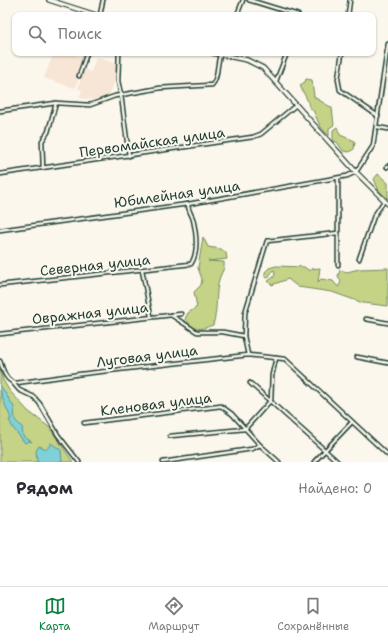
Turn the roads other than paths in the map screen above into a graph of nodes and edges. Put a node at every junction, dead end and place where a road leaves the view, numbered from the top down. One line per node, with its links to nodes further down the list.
1 (49, 0): 6 (street)
2 (104, 0): 7 (street)
3 (244, 0): 8 (street)
4 (249, 0): 9 (street)
5 (350, 0): 10 (street)
6 (87, 12)
7 (101, 12)
8 (239, 12)
9 (288, 12)
10 (348, 12)
11 (388, 44): 18 (street)
12 (86, 56): 19 (street)
13 (119, 56): 21 (street)
14 (220, 56): 21 (street)
15 (228, 56): 20 (street)
16 (286, 56): 20 (street)
17 (342, 56): 25 (street)
18 (387, 64): 25 (street)
19 (79, 76)
20 (276, 80): 23 (street)
21 (121, 95): 22 (street); 28 (street)
22 (56, 103): 24 (street); 29 (street)
23 (296, 104): 28 (street, Первомайская улица); 30 (street)
24 (0, 111)
25 (378, 116): 26 (street)
26 (377, 127): 27 (street); 30 (street)
27 (388, 129)
28 (129, 156): 29 (street, Первомайская улица)
29 (43, 168): 31 (street, Первомайская улица)
30 (356, 172): 32 (street, Юбилейная улица); 33 (street)
31 (0, 174)
32 (338, 179): 34 (street, Юбилейная улица); 36 (street)
33 (386, 203): 37 (street)
34 (188, 204): 35 (street, Юбилейная улица); 39 (street, Северная улица)
35 (0, 230)
36 (338, 233): 38 (street); 47 (street)
37 (359, 260)
38 (338, 265)
39 (142, 270): 40 (street, Северная улица); 43 (street)
40 (0, 285)
41 (181, 314): 42 (street, Овражная улица)
42 (171, 315): 43 (street, Овражная улица); 47 (street)
43 (151, 316): 46 (street, Овражная улица)
44 (366, 319): 45 (street)
45 (388, 323)
46 (0, 334)
47 (244, 336): 48 (street)
48 (248, 355): 50 (street, Луговая улица); 53 (street, Луговая улица)
49 (357, 357): 52 (street)
50 (276, 358): 55 (street); 56 (street, Луговая улица)
51 (0, 360): 53 (street)
52 (388, 364)
53 (12, 383): 63 (street)
54 (250, 383): 55 (street)
55 (271, 400): 58 (street); 61 (street)
56 (352, 422): 61 (street); 62 (street)
57 (84, 423): 58 (street, Кленовая улица)
58 (245, 429): 59 (street); 60 (street, Кленовая улица)
59 (170, 436)
60 (260, 445): 64 (street); 65 (street, Кленовая улица)
61 (326, 450): 66 (street); 67 (street)
62 (388, 455)
63 (79, 462)
64 (163, 462)
65 (279, 462)
66 (314, 462)
67 (338, 462)

